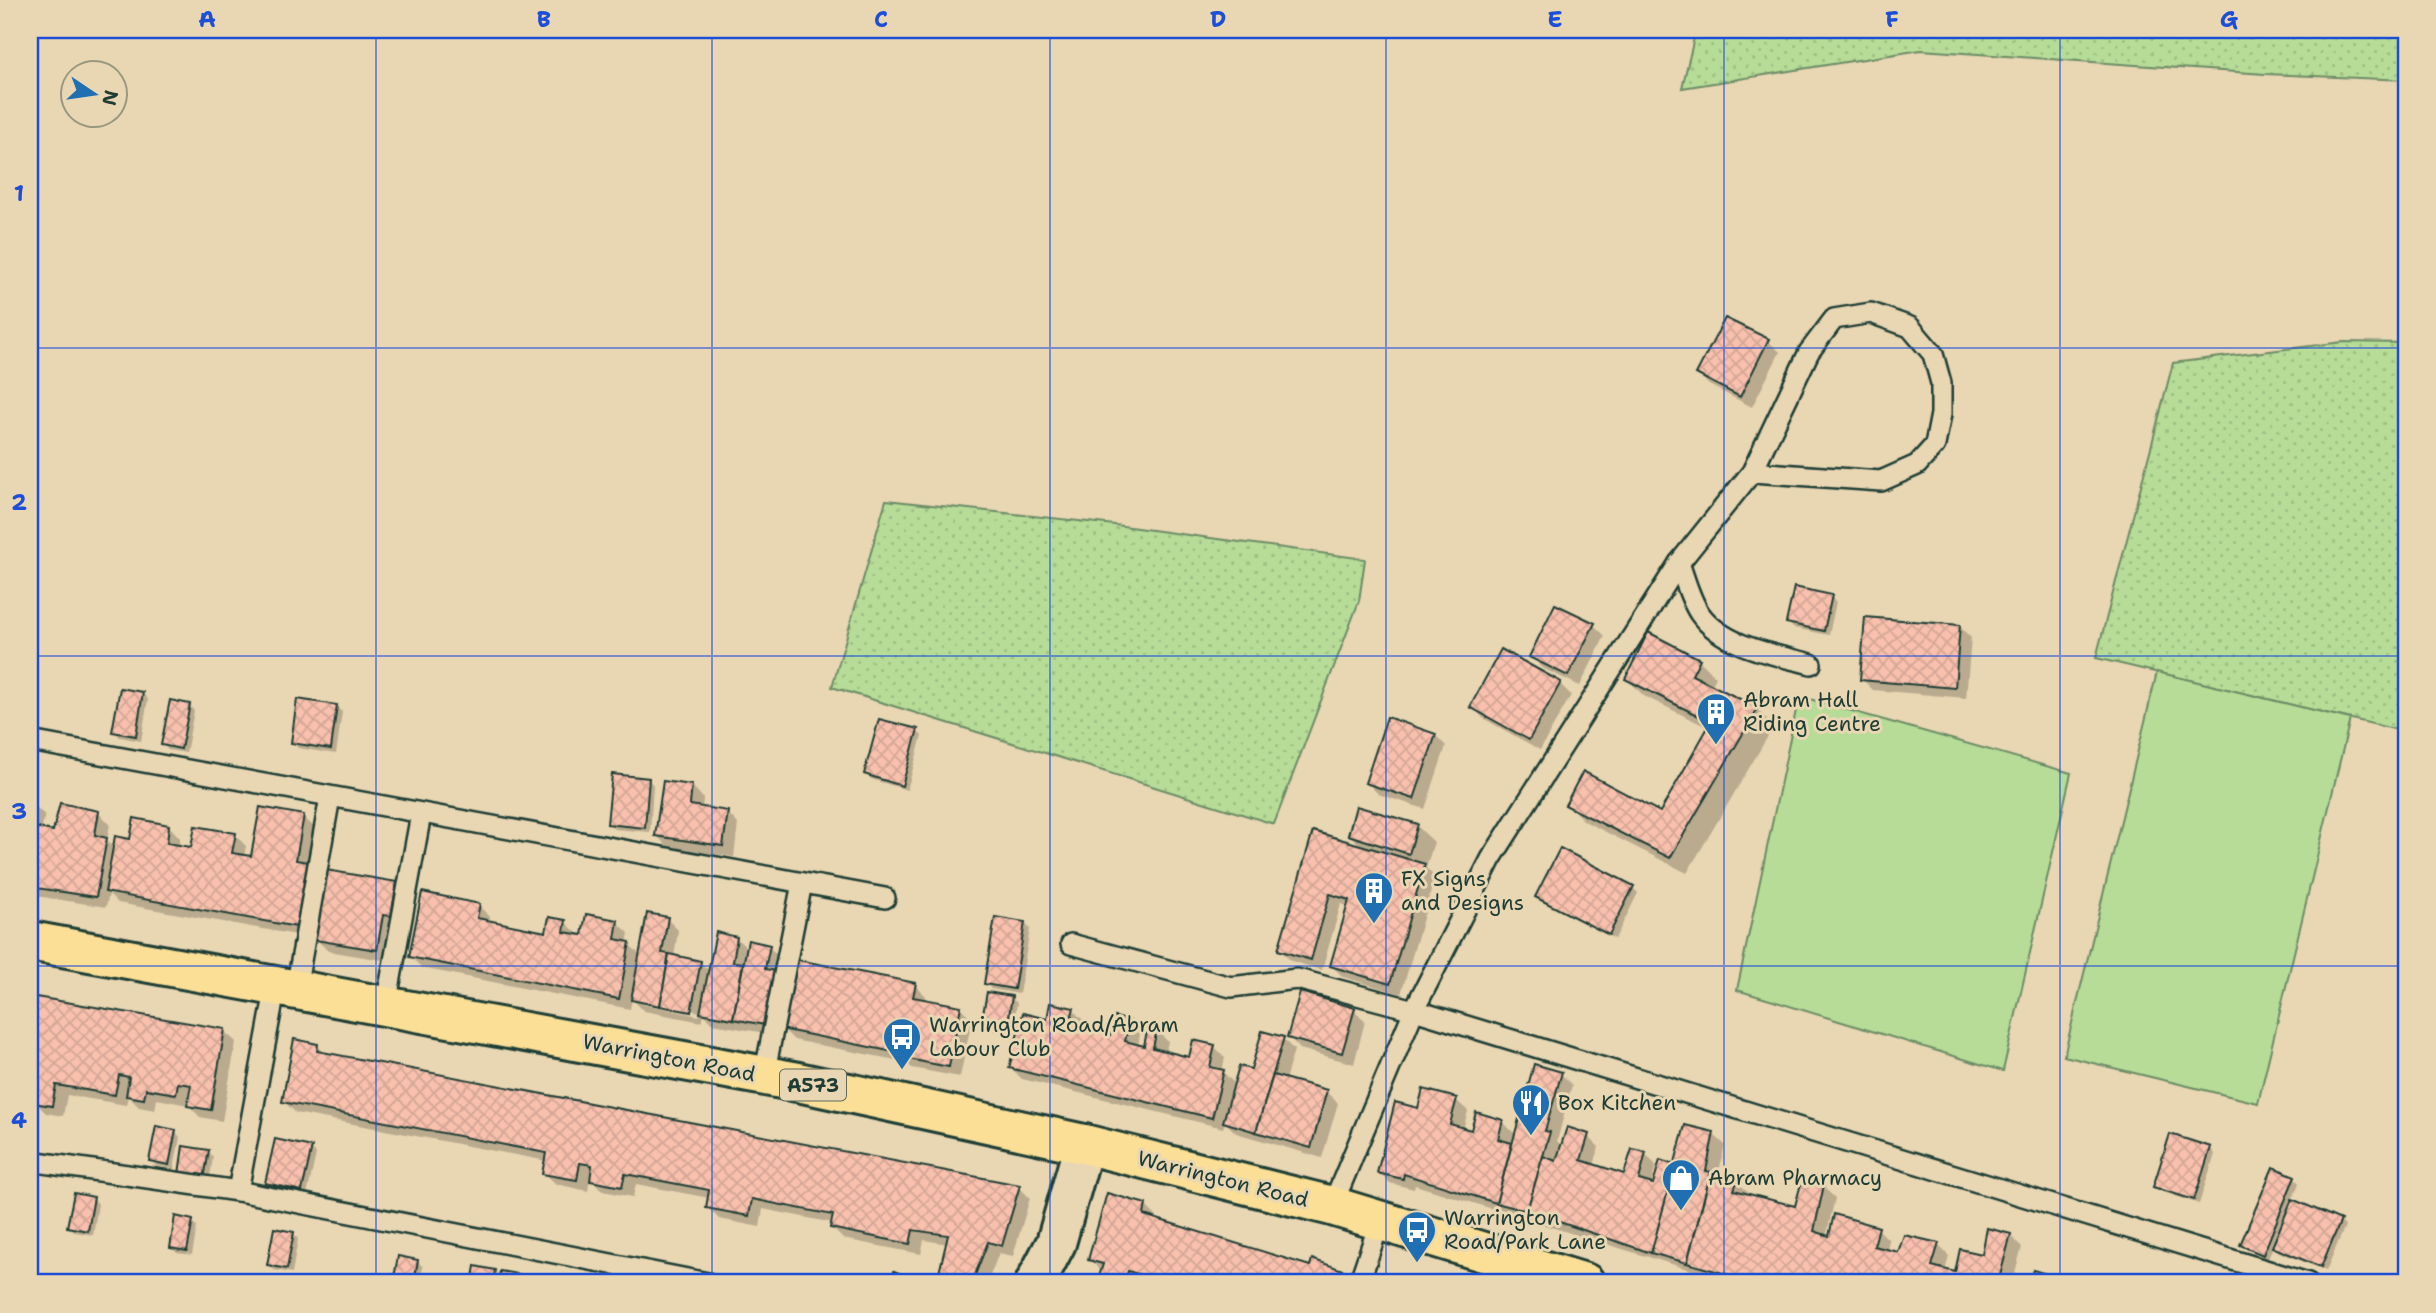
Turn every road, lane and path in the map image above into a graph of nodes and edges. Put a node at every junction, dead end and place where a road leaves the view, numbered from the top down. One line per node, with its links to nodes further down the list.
1 (1752, 472): 1 (lane); 2 (lane)
2 (1679, 563): 3 (lane); 13 (lane)
3 (1811, 664)
4 (30, 741): 5 (lane)
5 (330, 797): 6 (lane); 11 (lane)
6 (421, 814): 7 (lane); 12 (lane)
7 (802, 883): 8 (lane); 14 (lane)
8 (886, 898)
9 (30, 941): 11 (main road, Warrington Road / A573)
10 (1071, 944): 13 (lane)
11 (286, 987): 12 (main road, Warrington Road / A573); 17 (lane)
12 (386, 1005): 14 (main road, Warrington Road / A573)
13 (1414, 1010): 18 (lane); 24 (lane)
14 (764, 1076): 15 (main road, Warrington Road / A573)
15 (1084, 1144): 18 (main road, Warrington Road / A573); 21 (street)
16 (30, 1161): 17 (lane)
17 (239, 1191): 20 (lane)
18 (1332, 1206): 19 (main road, Warrington Road / A573)
19 (1380, 1221): 22 (lane); 23 (main road, Warrington Road / A573)
20 (708, 1283)
21 (1035, 1283)
22 (1359, 1283)
23 (1585, 1283)
24 (2308, 1283)

